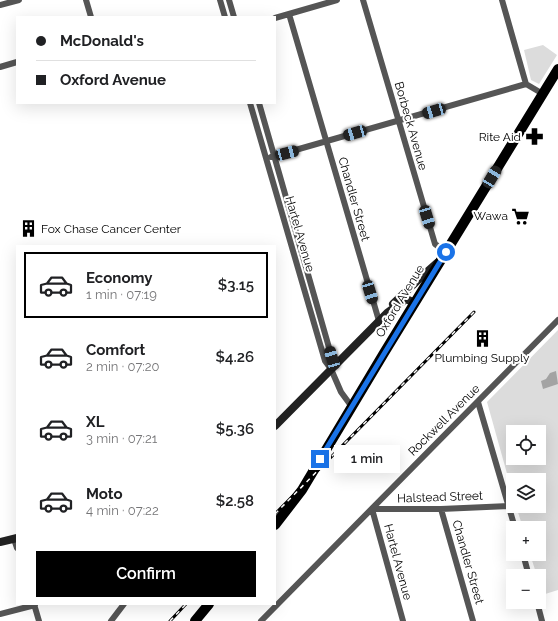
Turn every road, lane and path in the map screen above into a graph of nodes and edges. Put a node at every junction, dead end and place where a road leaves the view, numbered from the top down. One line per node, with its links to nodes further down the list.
1 (19, 0): 8 (street)
2 (86, 0): 10 (street)
3 (220, 0): 11 (street)
4 (229, 0): 12 (street)
5 (337, 0): 9 (street)
6 (363, 0): 21 (street, Borbeck Avenue)
7 (502, 0): 17 (street)
8 (0, 5)
9 (289, 14): 13 (street); 22 (street, Chandler Street)
10 (91, 16)
11 (225, 16)
12 (234, 16)
13 (276, 18)
14 (16, 62): 15 (street)
15 (0, 67)
16 (558, 69): 18 (main road, Oxford Avenue)
17 (526, 84): 18 (street); 21 (street)
18 (543, 94): 25 (main road, Oxford Avenue)
19 (250, 104): 24 (street, Hartel Avenue)
20 (259, 104): 23 (street, Hartel Avenue)
21 (398, 121): 22 (street); 25 (street, Borbeck Avenue)
22 (326, 142): 23 (street); 29 (street, Chandler Street)
23 (274, 156): 24 (street); 30 (street, Hartel Avenue)
24 (267, 158): 30 (street, Hartel Avenue)
25 (444, 256): 26 (main road, Oxford Avenue); 27 (main road)
26 (415, 303): 27 (main road); 32 (main road, Oxford Avenue)
27 (387, 312): 29 (main road)
28 (558, 320): 31 (street, Rockwell Avenue)
29 (379, 321): 30 (main road)
30 (331, 369): 32 (street, Hartel Avenue); 33 (main road)
31 (478, 402): 34 (street); 36 (street, Rockwell Avenue)
32 (352, 406): 38 (main road, Oxford Avenue)
33 (276, 425)
34 (506, 496)
35 (506, 506): 37 (street, Halstead Street)
36 (372, 509): 37 (street, Halstead Street); 47 (street, Hartel Avenue); 51 (street, Rockwell Avenue)
37 (441, 509): 52 (street, Chandler Street)
38 (276, 524)
39 (16, 539): 40 (main road)
40 (0, 542)
41 (31, 605): 46 (street)
42 (34, 605): 48 (street)
43 (120, 605): 49 (street)
44 (208, 605): 50 (main road)
45 (539, 609): 53 (street)
46 (0, 614)
47 (401, 620)
48 (40, 621)
49 (111, 621)
50 (195, 621)
51 (261, 621)
52 (473, 621)
53 (542, 621)

